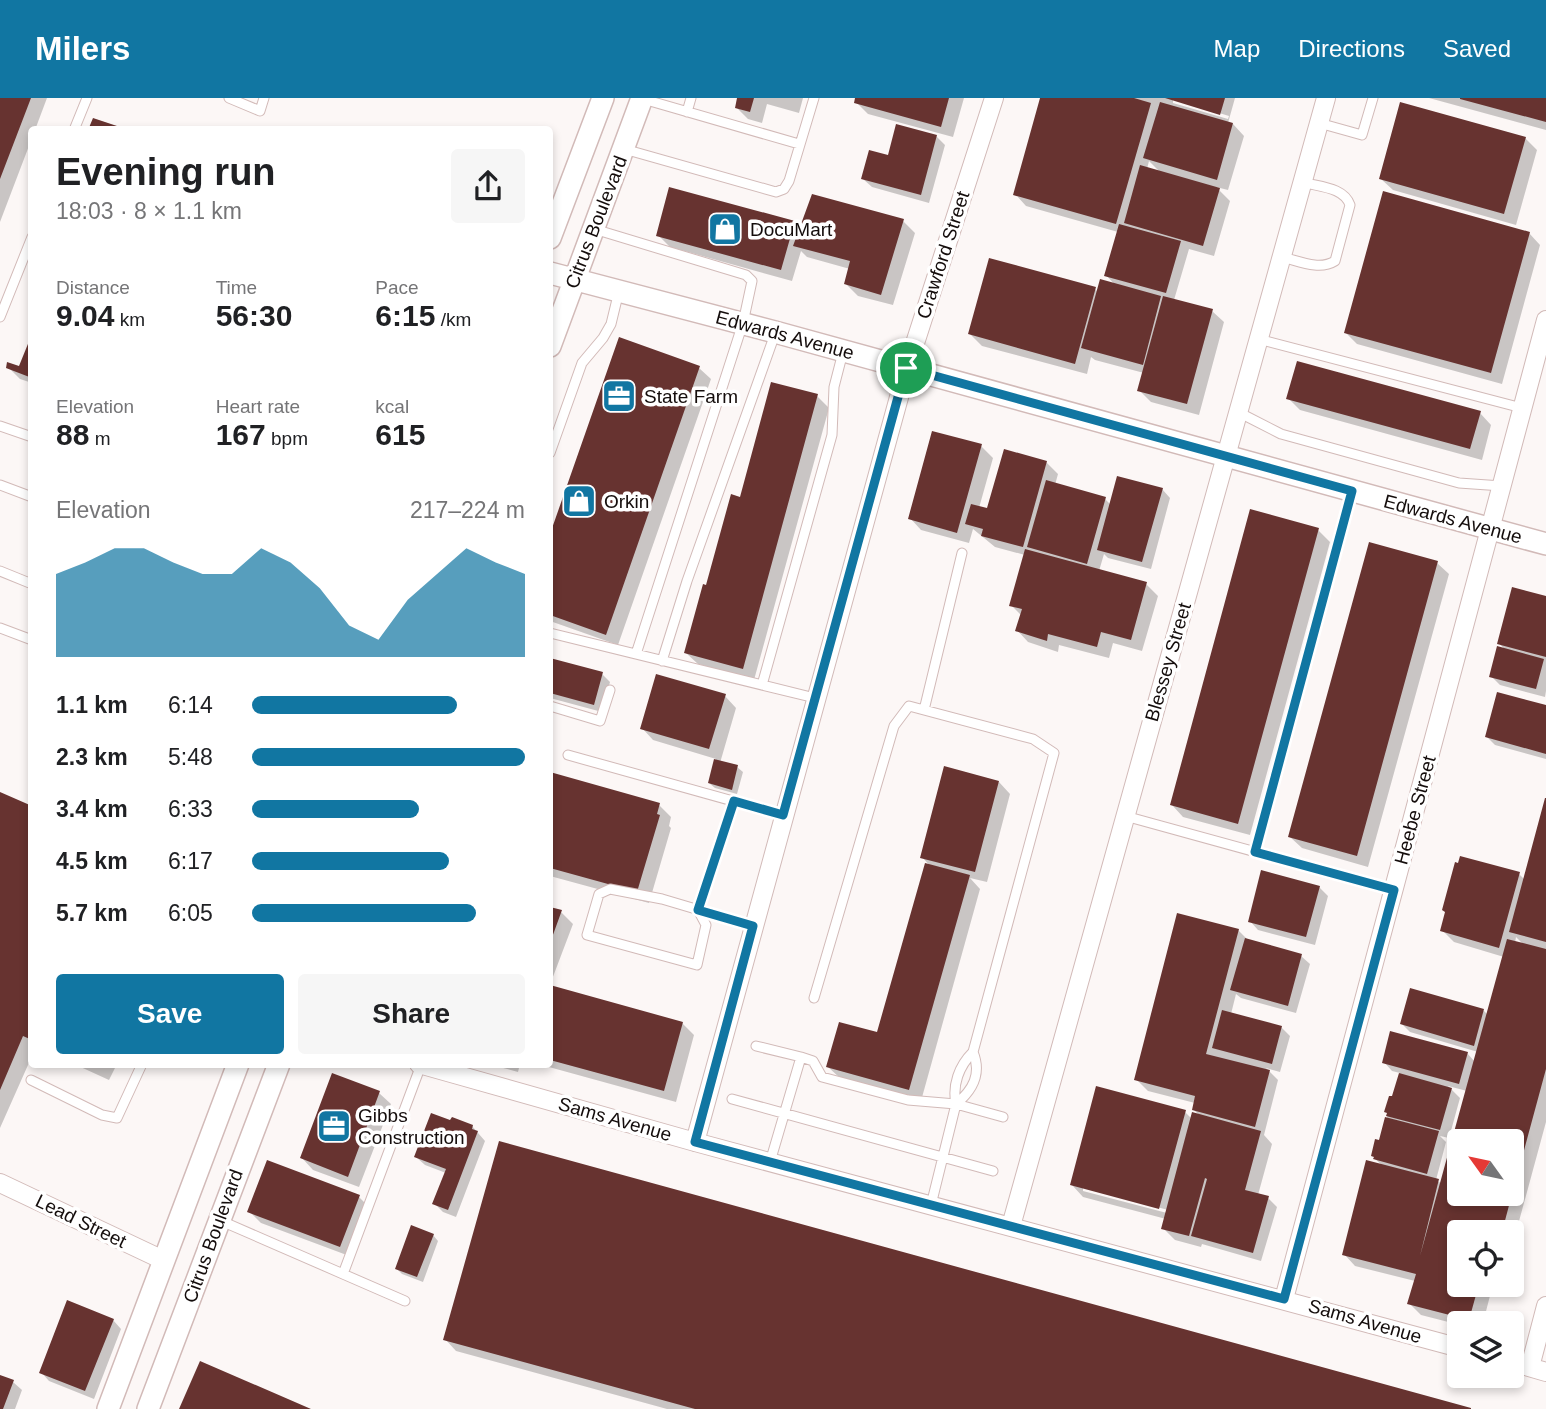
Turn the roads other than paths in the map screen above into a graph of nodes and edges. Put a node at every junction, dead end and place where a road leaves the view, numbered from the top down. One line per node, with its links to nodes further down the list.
1 (87, 98): 13 (lane)
2 (229, 98): 3 (lane)
3 (264, 98)
4 (603, 98): 18 (street, Citrus Boulevard)
5 (642, 98): 11 (lane); 15 (street, Citrus Boulevard)
6 (691, 98): 11 (lane)
7 (814, 98): 14 (lane)
8 (994, 98): 32 (street, Crawford Street)
9 (1326, 98): 12 (street, Blessey Street)
10 (1373, 98): 12 (lane)
11 (687, 112): 14 (lane)
12 (1319, 123): 16 (street, Blessey Street)
13 (76, 126)
14 (799, 144): 15 (lane)
15 (624, 149): 17 (street, Citrus Boulevard)
16 (1302, 182): 20 (street, Blessey Street); 20 (lane)
17 (594, 228): 22 (street, Citrus Boulevard); 26 (lane)
18 (553, 230)
19 (28, 247): 24 (lane)
20 (1282, 257): 29 (street, Blessey Street)
21 (553, 274): 22 (street, Edwards Avenue)
22 (574, 280): 23 (street, Edwards Avenue); 28 (street, Citrus Boulevard)
23 (619, 291): 26 (street, Edwards Avenue); 37 (lane)
24 (0, 317)
25 (1546, 320): 31 (street, Heebe Street)
26 (743, 323): 27 (street, Edwards Avenue); 51 (lane)
27 (775, 332): 30 (street, Edwards Avenue); 52 (lane)
28 (553, 337)
29 (1258, 339): 33 (lane); 34 (street, Blessey Street)
30 (843, 351): 32 (street, Edwards Avenue); 53 (lane)
31 (1542, 354): 33 (street, Heebe Street)
32 (906, 368): 38 (street, Edwards Avenue); 55 (street, Crawford Street)
33 (1522, 408): 40 (street, Heebe Street)
34 (1238, 412): 38 (street, Blessey Street); 40 (lane)
35 (0, 426): 36 (lane)
36 (28, 436)
37 (553, 445)
38 (1226, 456): 41 (street, Edwards Avenue); 61 (street, Blessey Street)
39 (0, 485): 42 (lane)
40 (1502, 486): 43 (street, Heebe Street)
41 (1352, 491): 43 (street, Edwards Avenue); 62 (lane)
42 (28, 496)
43 (1490, 529): 44 (street, Edwards Avenue); 63 (street, Heebe Street)
44 (1546, 544)
45 (962, 553): 57 (lane)
46 (0, 571): 47 (lane)
47 (28, 582)
48 (0, 628): 50 (lane)
49 (553, 634): 51 (lane)
50 (28, 638)
51 (635, 654): 52 (lane)
52 (662, 661): 53 (lane)
53 (762, 685): 55 (lane)
54 (610, 690): 56 (lane)
55 (815, 698): 60 (street, Crawford Street)
56 (553, 707)
57 (925, 710): 66 (lane); 68 (lane)
58 (568, 755): 59 (lane)
59 (734, 801): 60 (lane); 64 (lane)
60 (783, 815): 65 (street, Crawford Street)
61 (1125, 816): 62 (lane); 87 (street, Blessey Street)
62 (1255, 852): 63 (lane)
63 (1394, 890): 90 (street, Heebe Street)
64 (698, 910): 64 (lane); 65 (lane)
65 (753, 926): 80 (street, Crawford Street)
66 (814, 998)
67 (756, 1046): 69 (lane)
68 (973, 1052): 77 (lane); 77 (lane)
69 (801, 1057): 77 (lane); 78 (lane)
70 (140, 1068): 75 (lane)
71 (236, 1068): 88 (street, Citrus Boulevard)
72 (277, 1068): 86 (street, Citrus Boulevard)
73 (419, 1068): 89 (lane)
74 (434, 1068): 80 (street, Sams Avenue)
75 (31, 1080)
76 (732, 1099): 78 (lane)
77 (957, 1104): 79 (lane); 81 (lane)
78 (784, 1114): 81 (lane); 82 (lane)
79 (1003, 1117)
80 (695, 1142): 82 (street, Sams Avenue)
81 (943, 1156): 83 (lane); 85 (lane)
82 (770, 1162): 85 (street, Sams Avenue)
83 (993, 1171)
84 (0, 1182): 88 (street, Lead Street)
85 (931, 1205): 87 (street, Sams Avenue)
86 (218, 1219): 89 (lane); 96 (street, Citrus Boulevard)
87 (1011, 1226): 90 (street, Sams Avenue)
88 (163, 1260): 95 (street, Citrus Boulevard)
89 (344, 1274): 91 (lane)
90 (1284, 1299): 93 (street, Sams Avenue)
91 (405, 1301)
92 (1546, 1306): 94 (street)
93 (1447, 1344)
94 (1538, 1370)
95 (108, 1409)
96 (148, 1409)

